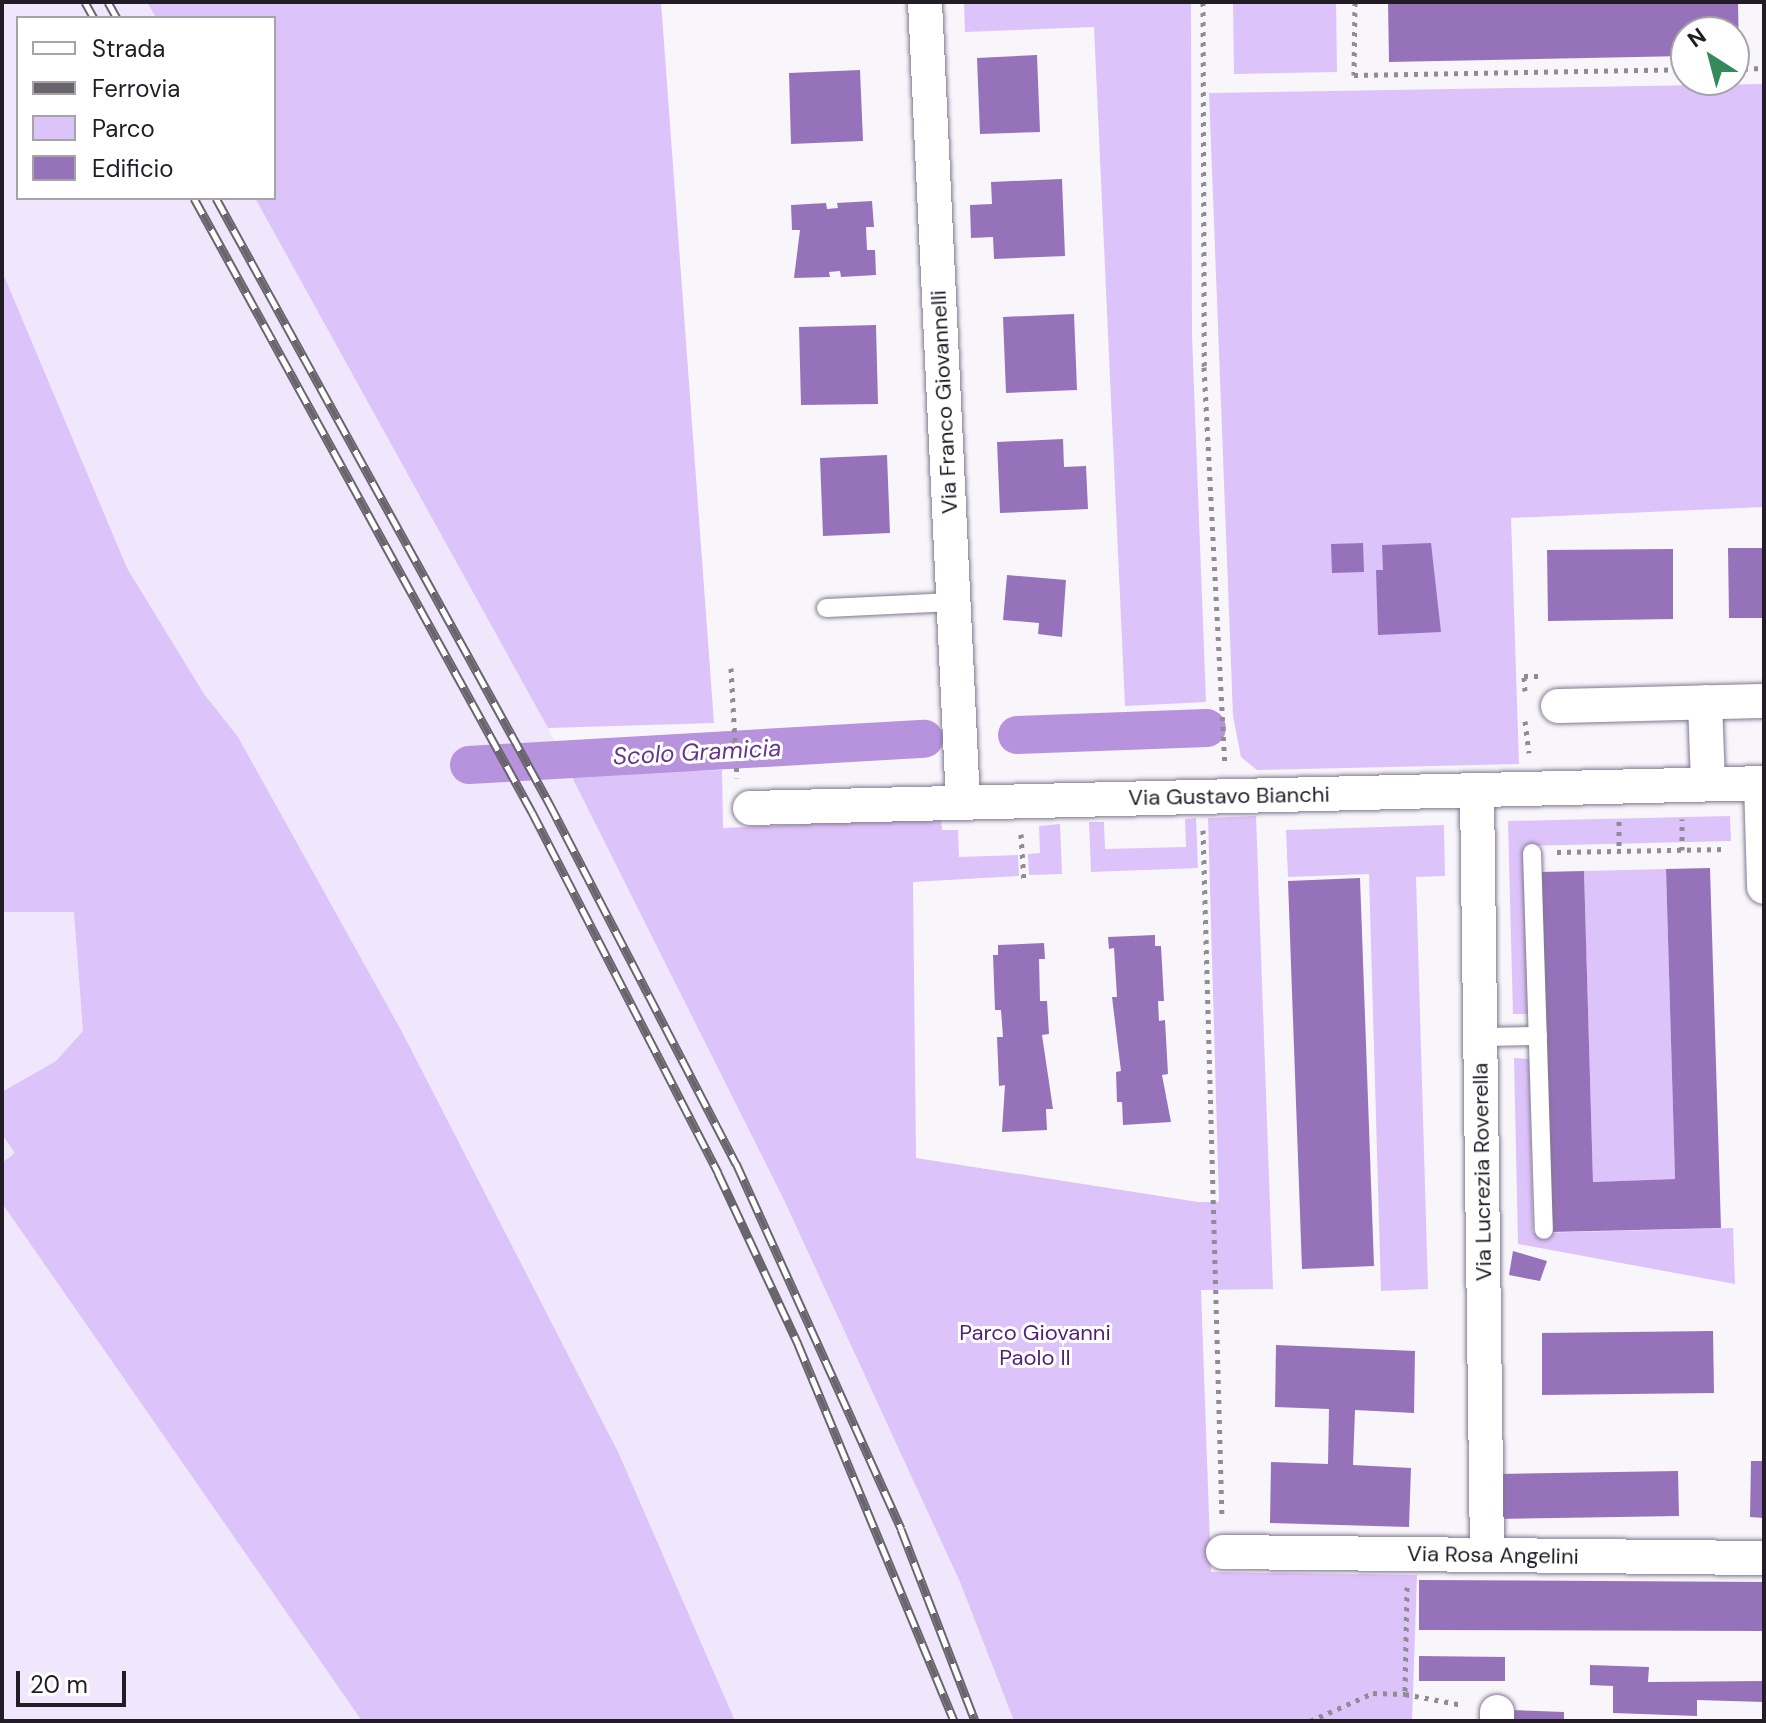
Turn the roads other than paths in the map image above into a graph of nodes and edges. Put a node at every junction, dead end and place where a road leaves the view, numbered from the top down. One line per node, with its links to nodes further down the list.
1 (925, 2): 2 (street, Via Franco Giovannelli)
2 (954, 602): 3 (lane); 11 (street, Via Franco Giovannelli)
3 (826, 608)
4 (1764, 701): 5 (street)
5 (1705, 702): 6 (street); 8 (street)
6 (1558, 706)
7 (1763, 783): 8 (street, Via Gustavo Bianchi); 12 (street)
8 (1708, 784): 9 (street, Via Gustavo Bianchi)
9 (1477, 790): 11 (street, Via Gustavo Bianchi); 16 (street, Via Lucrezia Roverella)
10 (744, 796): 11 (street, Via Gustavo Bianchi)
11 (963, 803)
12 (1763, 849): 14 (street)
13 (1532, 853): 15 (lane)
14 (1764, 887)
15 (1538, 1036): 16 (lane); 17 (lane)
16 (1480, 1037): 19 (street, Via Lucrezia Roverella)
17 (1544, 1230)
18 (1223, 1552): 19 (street, Via Rosa Angelini)
19 (1487, 1555): 20 (street, Via Rosa Angelini)
20 (1764, 1558)

